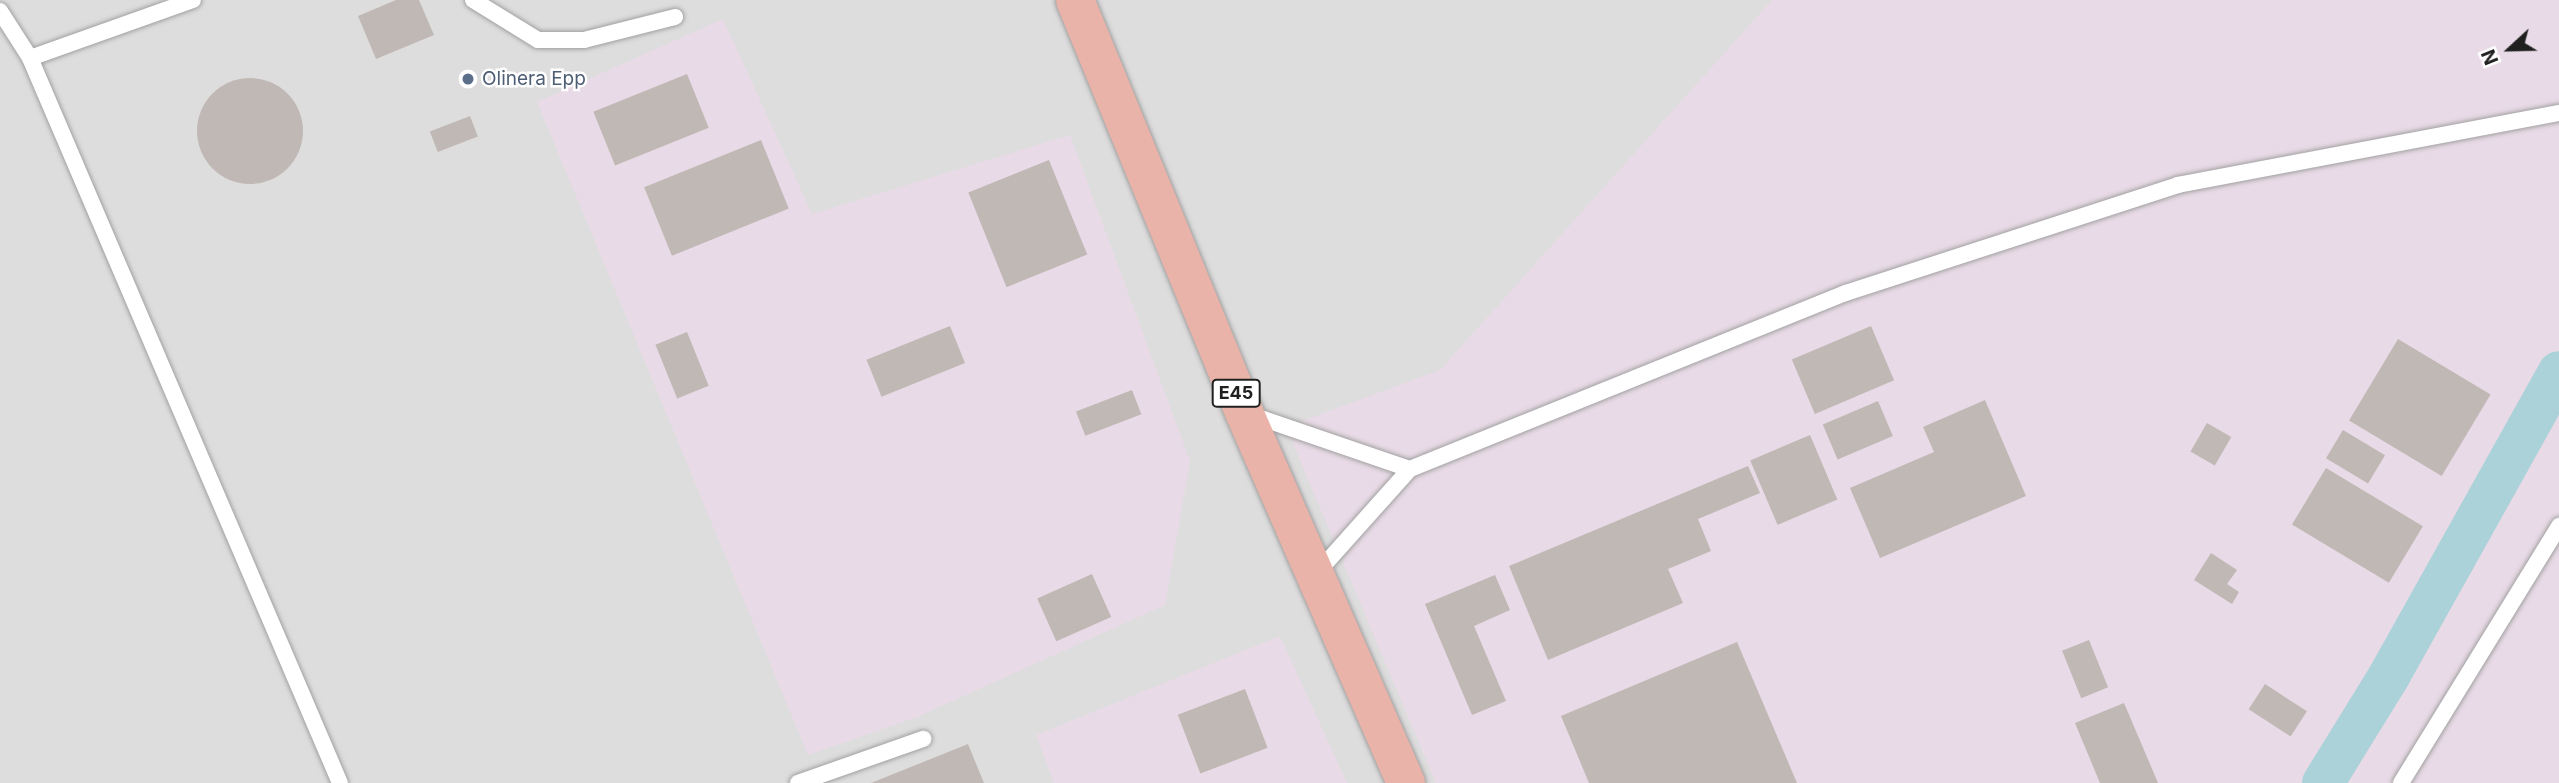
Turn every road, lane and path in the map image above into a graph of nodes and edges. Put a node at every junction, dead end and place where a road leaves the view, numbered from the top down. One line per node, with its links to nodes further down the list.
1 (193, 0): 6 (lane)
2 (473, 0): 5 (lane)
3 (1075, 0): 8 (highway, E45)
4 (0, 11): 6 (lane)
5 (675, 17)
6 (30, 58): 13 (lane)
7 (2559, 113): 9 (lane)
8 (1244, 412): 9 (lane); 11 (highway, E45)
9 (1410, 469): 11 (lane)
10 (2559, 526): 16 (lane)
11 (1316, 574): 15 (highway, E45)
12 (923, 739): 14 (lane)
13 (340, 783)
14 (798, 783)
15 (1406, 783)
16 (2401, 783)

